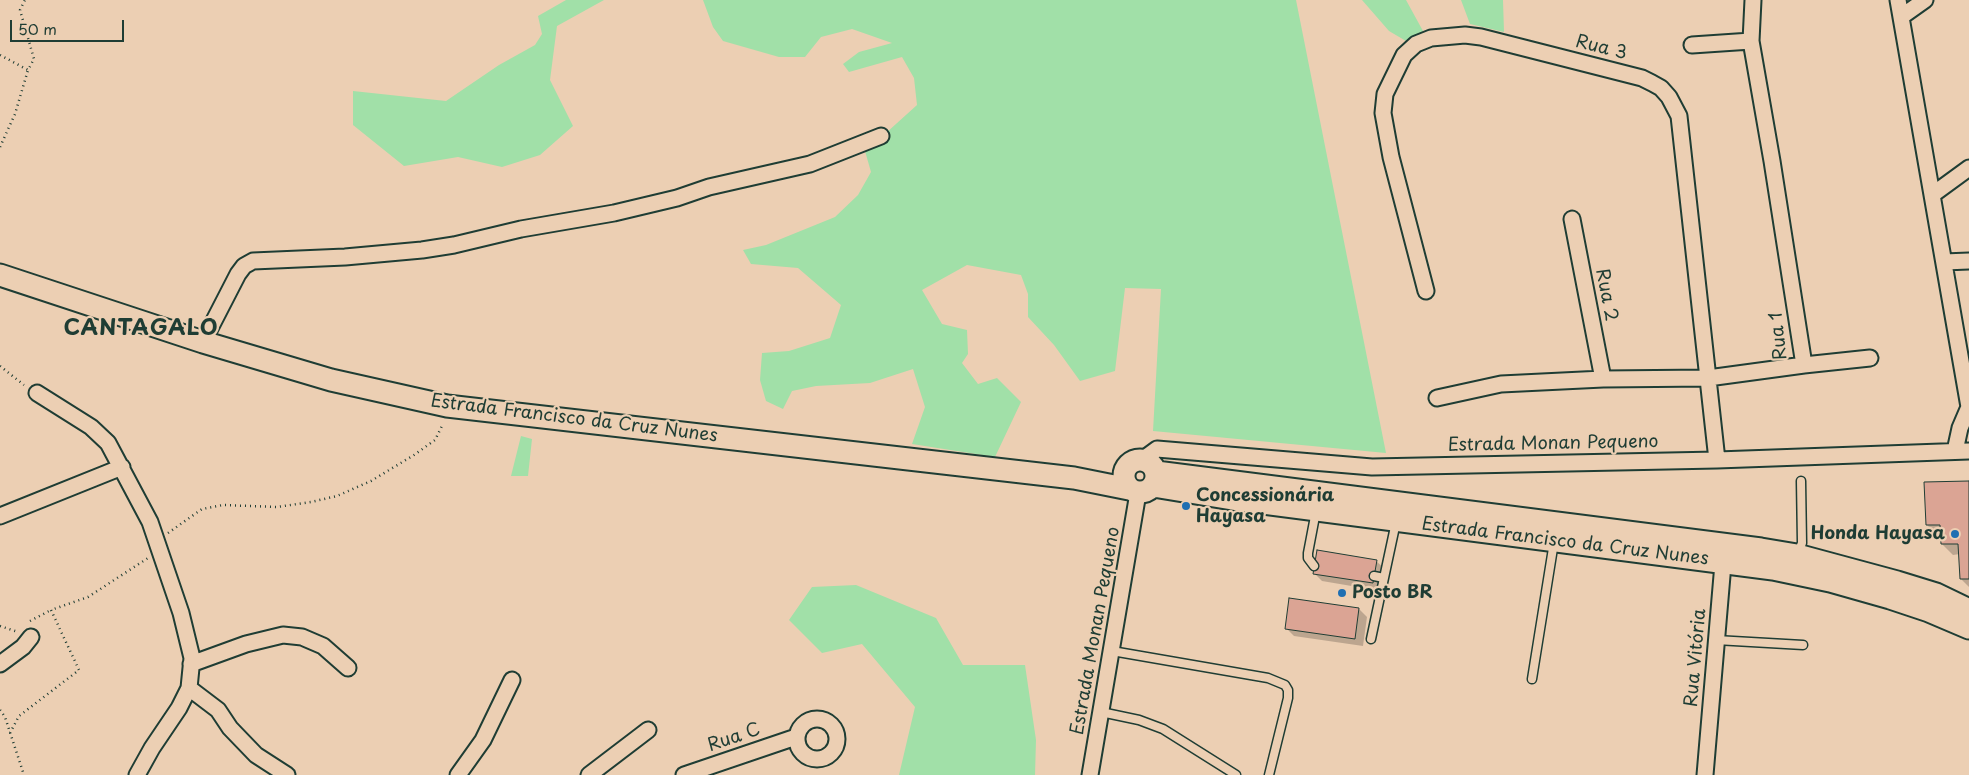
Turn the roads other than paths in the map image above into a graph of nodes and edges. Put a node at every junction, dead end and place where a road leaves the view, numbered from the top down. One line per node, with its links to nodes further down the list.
1 (1753, 0): 5 (street, Rua 1)
2 (1898, 0): 4 (street)
3 (1925, 0): 4 (street)
4 (1901, 17): 9 (street)
5 (1751, 41): 6 (street); 17 (street, Rua 1)
6 (1692, 44)
7 (882, 136): 15 (street)
8 (1969, 168): 9 (street)
9 (1932, 195): 12 (street)
10 (1572, 218): 19 (street, Rua 2)
11 (1969, 261): 12 (street)
12 (1944, 262): 22 (street)
13 (0, 274): 15 (main road, Estrada Francisco da Cruz Nunes)
14 (1426, 291): 18 (street, Rua 3)
15 (203, 342): 26 (main road, Estrada Francisco da Cruz Nunes)
16 (1870, 358): 17 (street)
17 (1804, 365): 18 (street, Rua 1)
18 (1708, 378): 19 (street, Rua 1); 24 (street, Rua 3)
19 (1603, 379): 21 (street, Rua 1)
20 (37, 393): 25 (street)
21 (1437, 398)
22 (1969, 407): 23 (street)
23 (1962, 451): 24 (street, Estrada Monan Pequeno)
24 (1717, 460): 26 (street, Estrada Monan Pequeno)
25 (122, 467): 30 (street); 45 (street)
26 (1141, 478): 28 (main road, Estrada Francisco da Cruz Nunes); 43 (street, Estrada Monan Pequeno)
27 (1801, 481): 33 (lane)
28 (1318, 501): 29 (main road, Estrada Francisco da Cruz Nunes); 34 (lane)
29 (1399, 511): 31 (main road, Estrada Francisco da Cruz Nunes); 36 (lane)
30 (0, 516)
31 (1555, 532): 32 (main road, Estrada Francisco da Cruz Nunes); 47 (lane)
32 (1724, 554): 33 (main road, Estrada Francisco da Cruz Nunes); 38 (main road, Estrada Francisco da Cruz Nunes); 41 (street, Rua Vitória)
33 (1797, 555): 37 (main road, Estrada Francisco da Cruz Nunes)
34 (1314, 566)
35 (1374, 576): 36 (lane)
36 (1384, 578): 40 (lane)
37 (1969, 610)
38 (1969, 628)
39 (31, 637): 44 (street)
40 (1371, 639)
41 (1716, 640): 42 (lane); 61 (street, Rua Vitória)
42 (1803, 645)
43 (1112, 651): 50 (street, Estrada Monan Pequeno); 60 (lane)
44 (0, 664)
45 (192, 664): 46 (street); 49 (street)
46 (348, 668)
47 (1532, 679)
48 (512, 680): 55 (street)
49 (189, 688): 53 (street); 54 (street)
50 (1101, 712): 58 (street, Estrada Monan Pequeno); 59 (lane)
51 (648, 730): 56 (street)
52 (796, 737): 57 (street, Rua C)
53 (137, 775)
54 (287, 775)
55 (458, 775)
56 (588, 775)
57 (684, 775)
58 (1090, 775)
59 (1236, 775)
60 (1269, 775)
61 (1705, 775)

